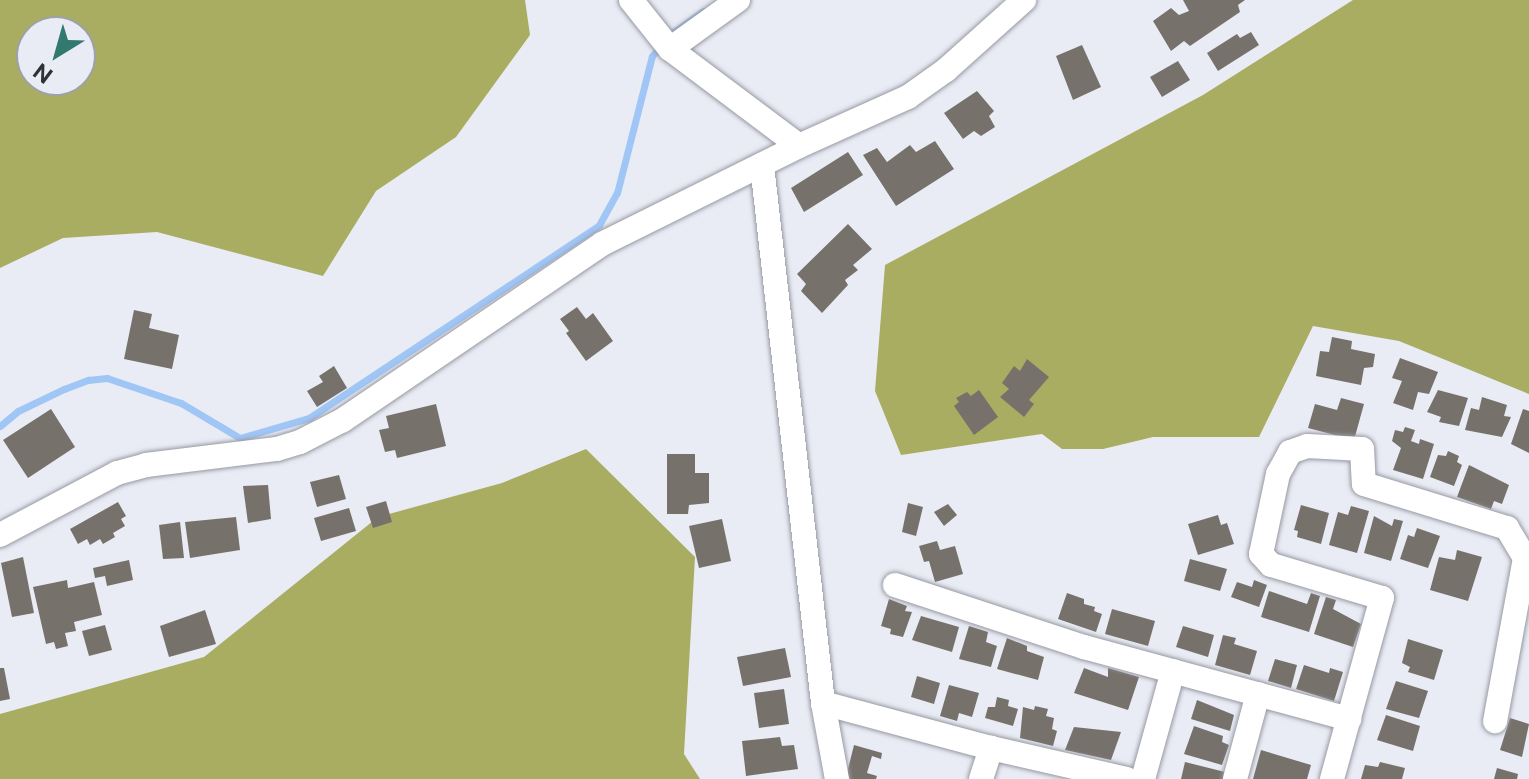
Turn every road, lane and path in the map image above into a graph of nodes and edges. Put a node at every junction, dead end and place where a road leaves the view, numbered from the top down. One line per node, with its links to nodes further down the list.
1 (631, 0): 4 (street)
2 (738, 0): 4 (street)
3 (1024, 0): 5 (street)
4 (670, 49): 5 (street)
5 (799, 146): 6 (street)
6 (762, 165): 7 (street); 11 (street)
7 (0, 535)
8 (895, 585): 9 (street)
9 (1173, 671): 10 (street); 18 (street)
10 (1258, 694): 12 (street); 19 (street)
11 (823, 703): 14 (street); 15 (street)
12 (1349, 719): 13 (street); 20 (street)
13 (1495, 721)
14 (991, 748): 16 (street); 17 (street)
15 (837, 779)
16 (981, 779)
17 (1126, 779)
18 (1143, 779)
19 (1235, 779)
20 (1332, 779)

